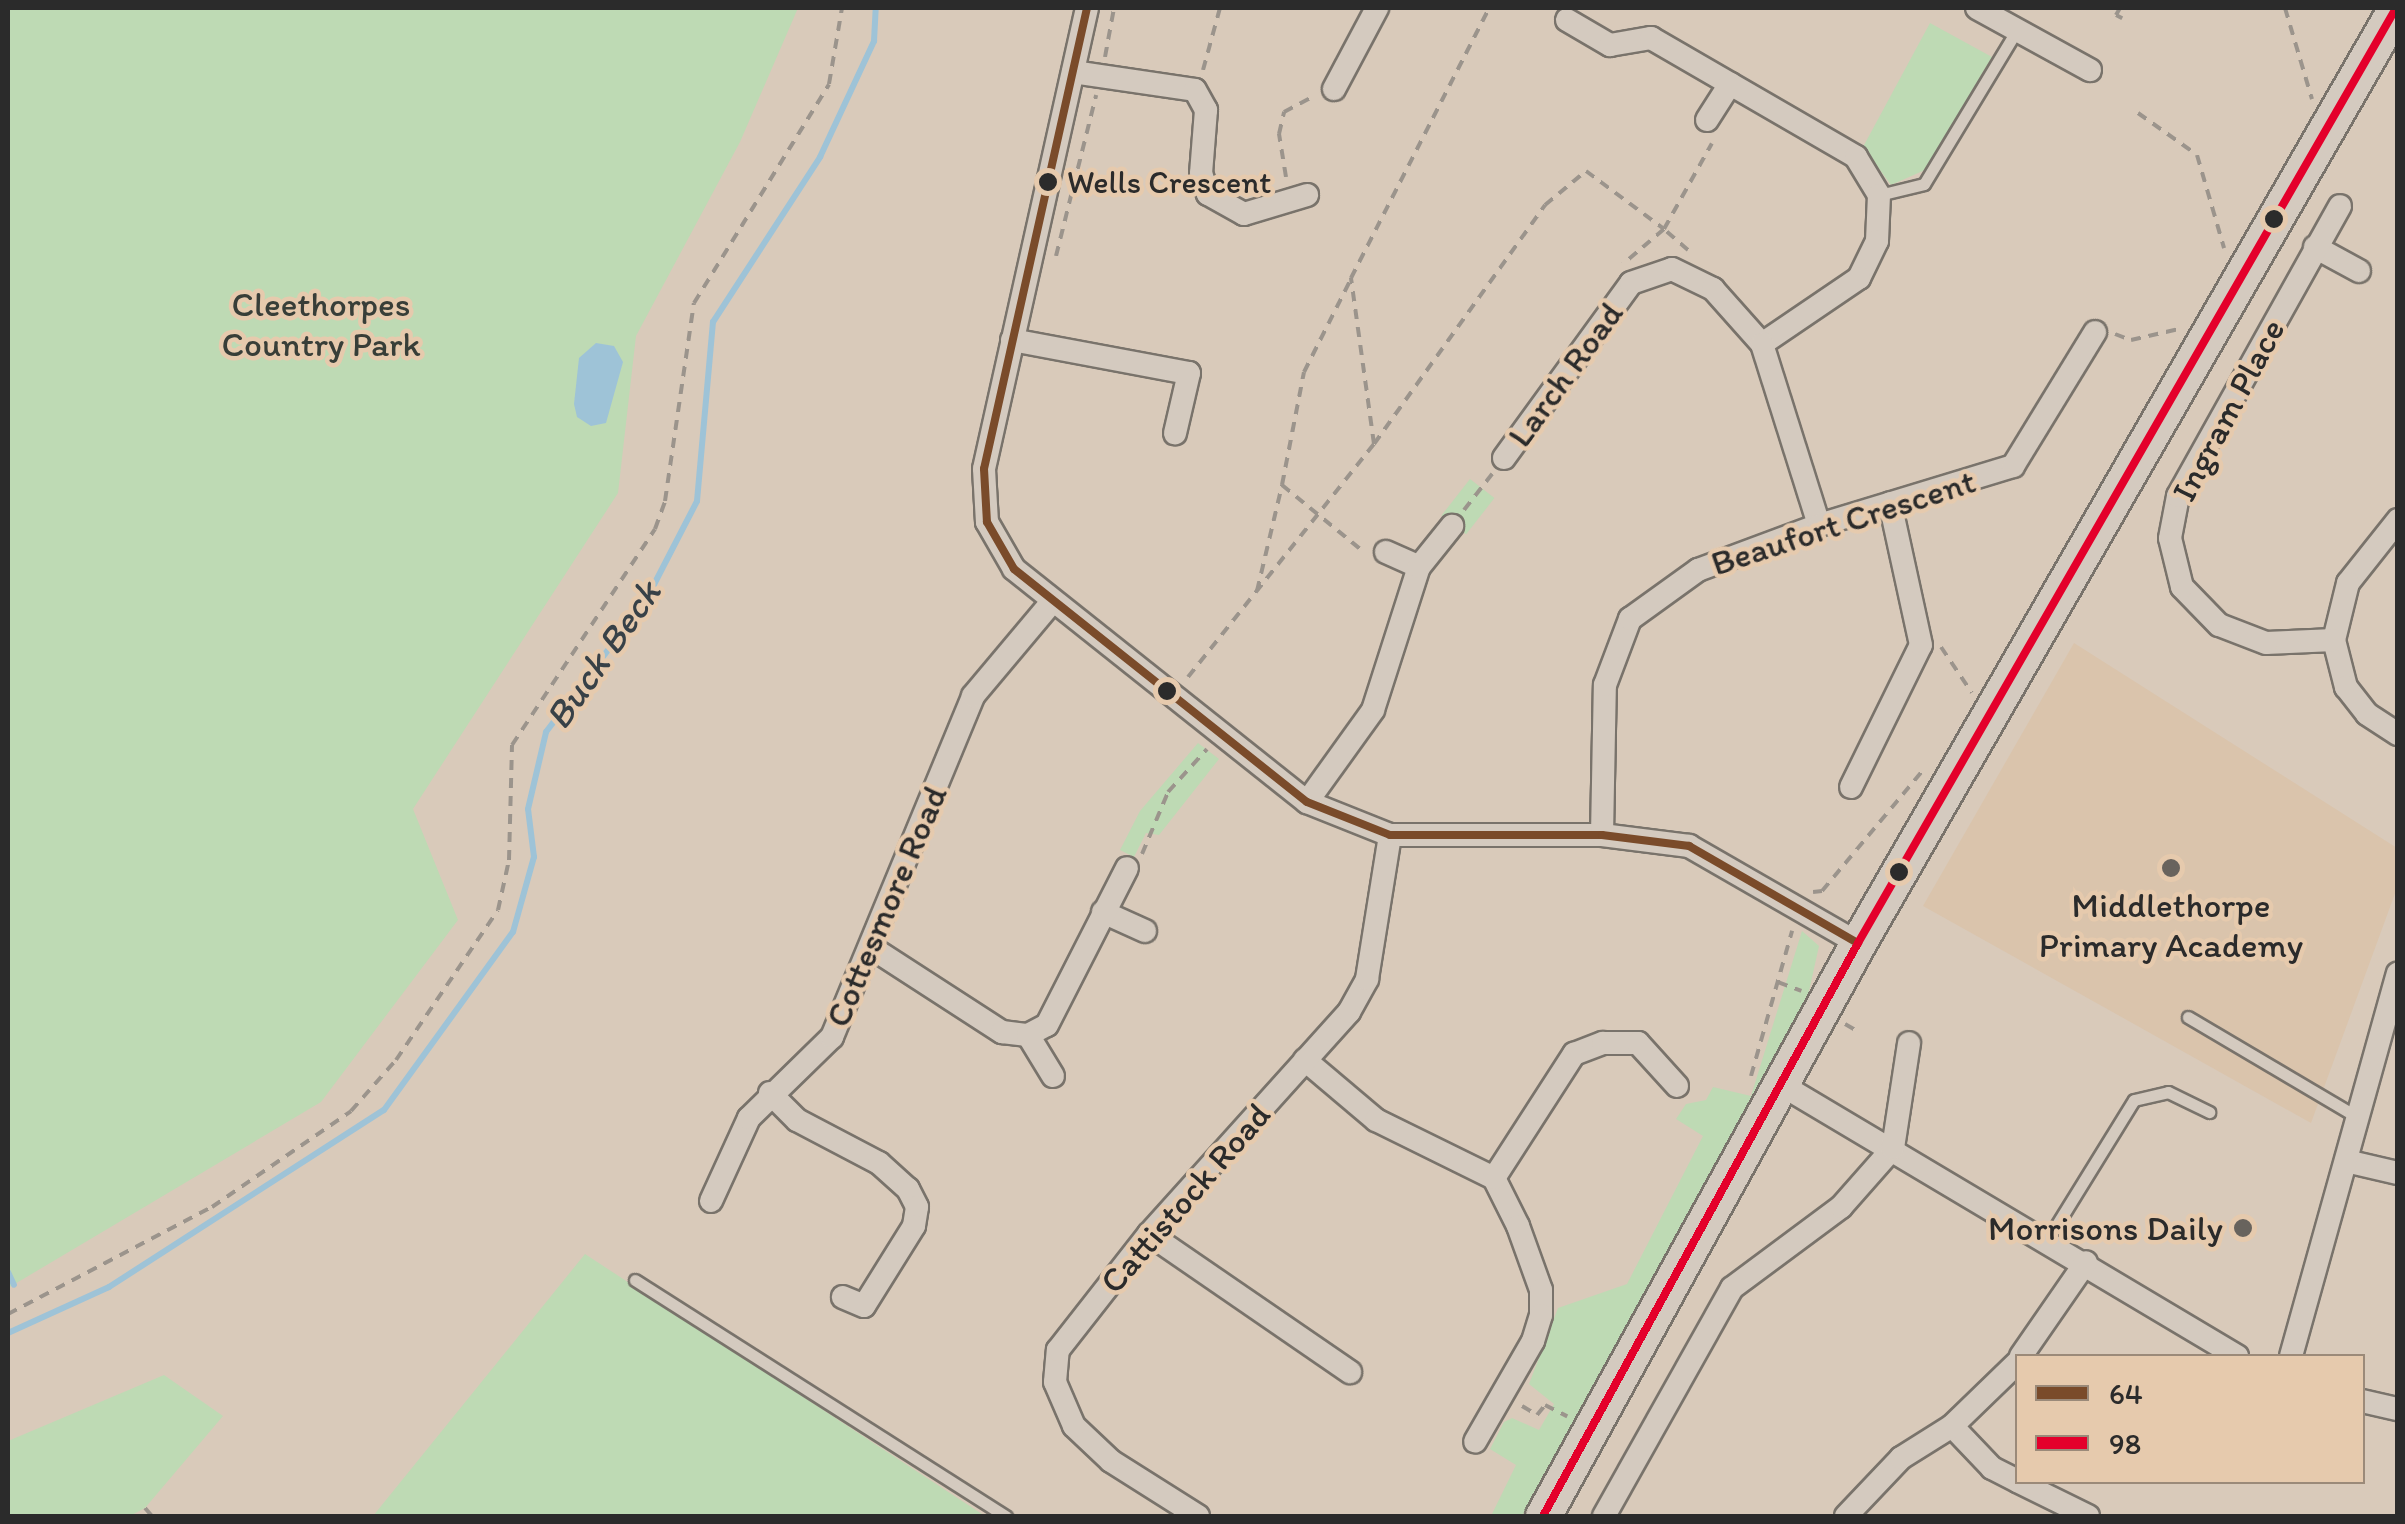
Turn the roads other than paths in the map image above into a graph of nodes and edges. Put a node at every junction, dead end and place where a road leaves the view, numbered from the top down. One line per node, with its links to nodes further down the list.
1 (1086, 8): 8 (street)
2 (1378, 8): 10 (street)
3 (1976, 8): 6 (street)
4 (2396, 8): 38 (main road)
5 (1568, 20): 9 (street)
6 (2017, 30): 7 (street); 12 (lane)
7 (2090, 70)
8 (1073, 72): 13 (street); 18 (street)
9 (1730, 84): 11 (street); 12 (street)
10 (1334, 89)
11 (1707, 120)
12 (1878, 195): 19 (street)
13 (1297, 198)
14 (2340, 206): 15 (street, Ingram Place)
15 (2315, 247): 16 (street); 29 (street, Ingram Place)
16 (2358, 271)
17 (2095, 332): 22 (street, Beaufort Crescent)
18 (1012, 340): 20 (street); 28 (street)
19 (1762, 344): 21 (street, Larch Road); 24 (street, Larch Road)
20 (1176, 433)
21 (1504, 458)
22 (1890, 503): 24 (street, Beaufort Crescent); 31 (street)
23 (2398, 520): 29 (street)
24 (1819, 524): 33 (street, Beaufort Crescent)
25 (1452, 526): 27 (street)
26 (1386, 552): 27 (street)
27 (1418, 566): 32 (street)
28 (1051, 603): 32 (street); 39 (street, Cottesmore Road)
29 (2334, 640): 30 (street)
30 (2398, 734)
31 (1850, 787)
32 (1307, 802): 34 (street)
33 (1602, 834): 34 (street); 38 (street)
34 (1390, 835): 44 (street, Cattistock Road)
35 (1127, 868): 36 (street)
36 (1103, 912): 37 (street); 42 (street)
37 (1144, 932)
38 (1858, 943): 46 (main road)
39 (872, 948): 42 (street); 48 (street, Cottesmore Road)
40 (2398, 974): 50 (street)
41 (2188, 1017): 50 (lane)
42 (1028, 1035): 45 (street)
43 (1909, 1043): 51 (street)
44 (1305, 1060): 54 (street); 56 (street, Cattistock Road)
45 (1053, 1076)
46 (1764, 1084): 51 (street); 74 (main road)
47 (1677, 1086): 54 (street)
48 (770, 1093): 55 (street, Cottesmore Road); 60 (street)
49 (2209, 1112): 57 (lane)
50 (2357, 1117): 52 (street)
51 (1893, 1148): 57 (street); 75 (street)
52 (2346, 1161): 53 (street); 63 (street)
53 (2398, 1174)
54 (1494, 1178): 69 (street)
55 (710, 1200)
56 (1150, 1234): 65 (street); 73 (street, Cattistock Road)
57 (2048, 1239): 58 (street)
58 (2086, 1262): 61 (street); 62 (street)
59 (635, 1280): 72 (lane)
60 (843, 1297)
61 (2022, 1354)
62 (2234, 1354)
63 (2292, 1354)
64 (2015, 1363): 68 (street)
65 (1350, 1372)
66 (2365, 1402): 67 (street)
67 (2398, 1410)
68 (1952, 1426): 70 (street); 76 (street)
69 (1475, 1442)
70 (2015, 1480)
71 (2024, 1484): 77 (street)
72 (1006, 1516)
73 (1198, 1516)
74 (1544, 1516)
75 (1604, 1516)
76 (1846, 1516)
77 (2088, 1516)

